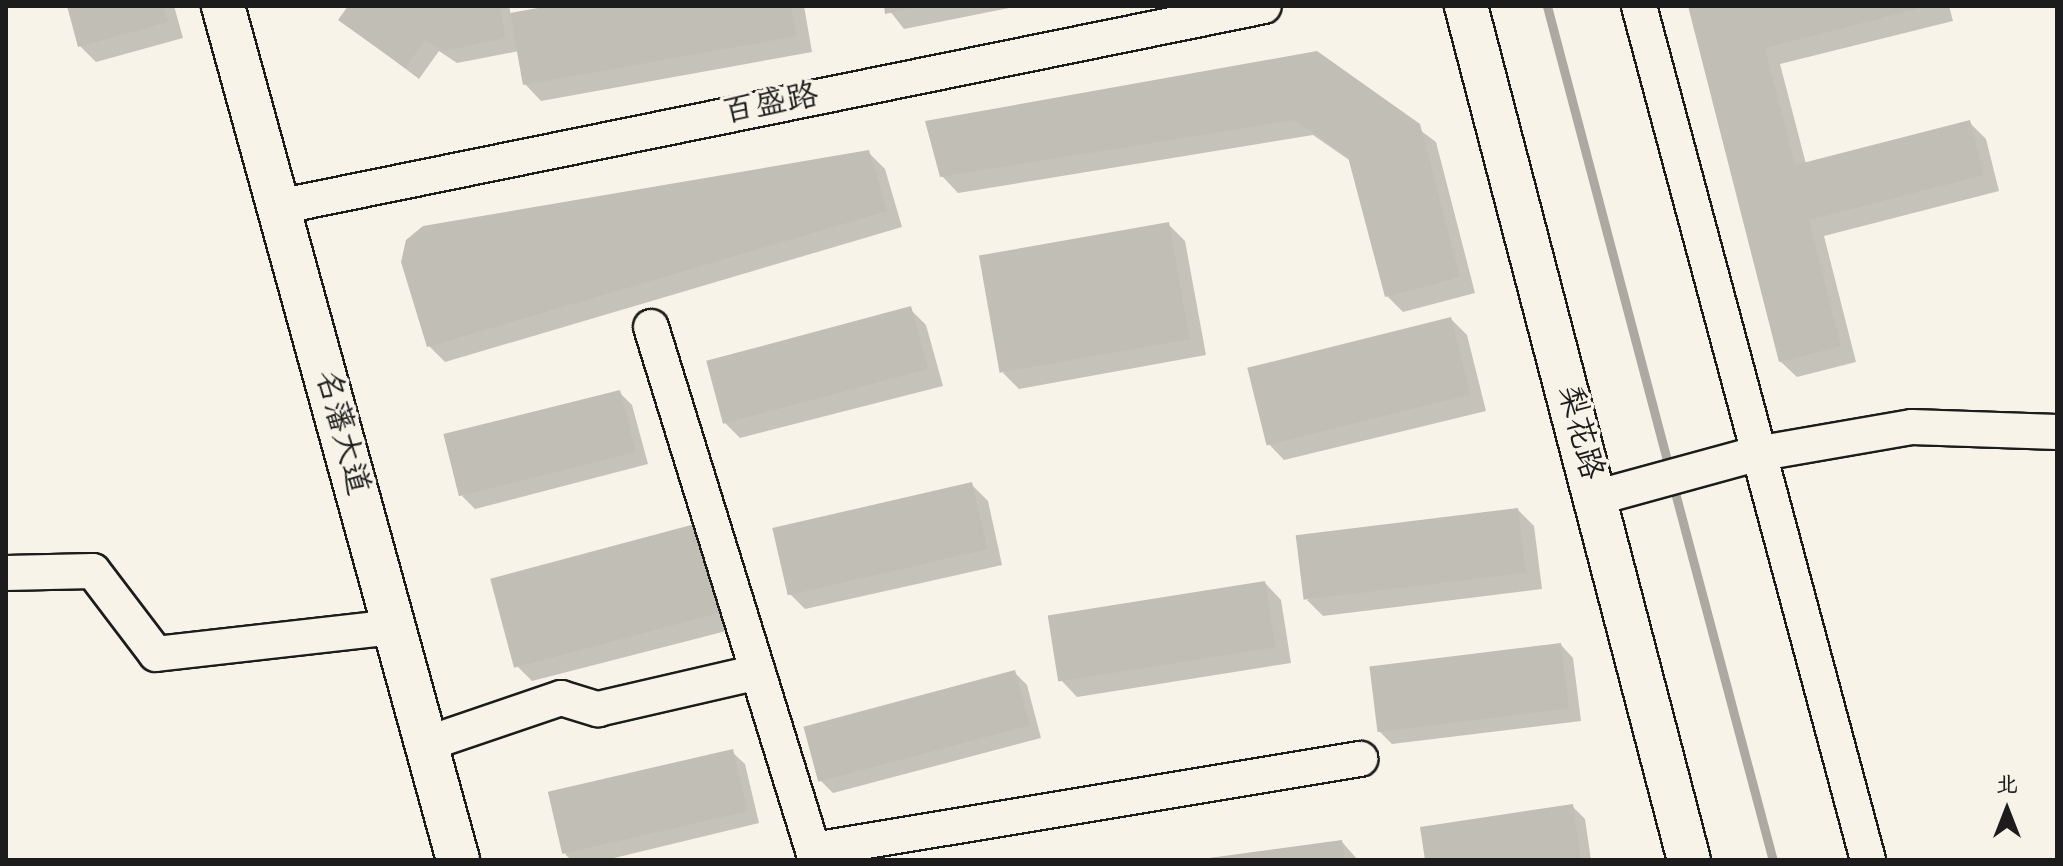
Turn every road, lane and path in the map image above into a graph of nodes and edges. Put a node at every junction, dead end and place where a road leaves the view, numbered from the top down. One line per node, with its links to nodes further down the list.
1 (223, 6): 5 (main road, 名藩大道)
2 (1264, 6): 5 (street, 百盛路)
3 (1466, 6): 9 (main road, 梨花路)
4 (1639, 6): 8 (street)
5 (278, 207): 11 (main road, 名藩大道)
6 (651, 327): 12 (street)
7 (2057, 432): 8 (street)
8 (1745, 457): 9 (street); 18 (street)
9 (1595, 498): 17 (main road, 梨花路)
10 (6, 573): 11 (street)
11 (393, 627): 13 (main road, 名藩大道)
12 (758, 672): 13 (street); 15 (street)
13 (426, 744): 16 (main road, 名藩大道)
14 (1360, 759): 15 (street)
15 (814, 855)
16 (458, 860)
17 (1689, 860)
18 (1868, 860)

